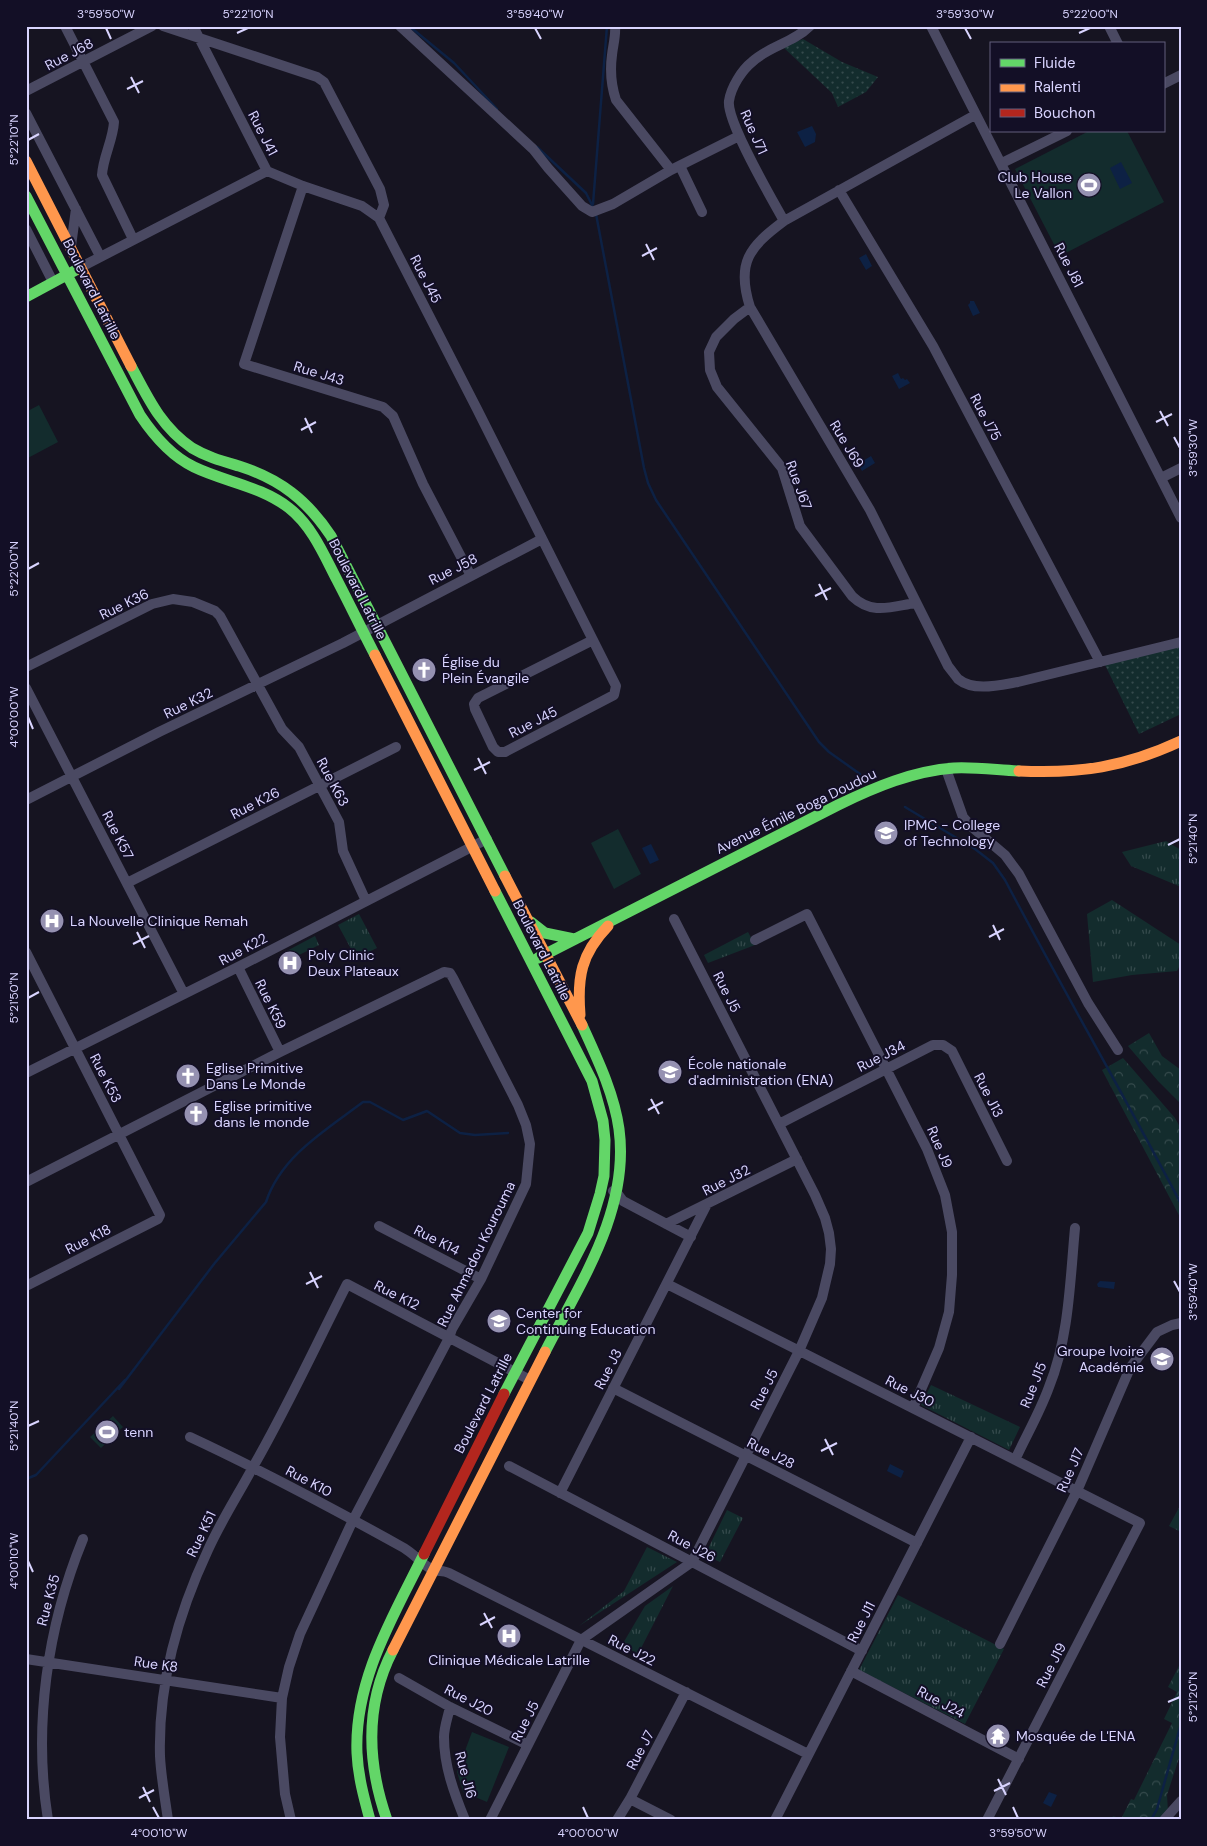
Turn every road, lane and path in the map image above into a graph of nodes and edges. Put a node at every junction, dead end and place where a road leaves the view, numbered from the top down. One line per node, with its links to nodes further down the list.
1 (65, 26): 12 (street)
2 (152, 26): 12 (street, Rue J68)
3 (163, 26): 10 (street)
4 (193, 26): 10 (street, Rue J41)
5 (400, 26): 22 (street)
6 (615, 26): 22 (street)
7 (810, 26): 19 (street, Rue J71)
8 (931, 26): 17 (street, Rue J81)
9 (1109, 26): 11 (street)
10 (200, 39): 23 (street, Rue J41); 31 (street)
11 (1117, 42)
12 (84, 63): 15 (street, Rue J68); 34 (street)
13 (1181, 75): 14 (street)
14 (1164, 84)
15 (26, 91)
16 (26, 113): 28 (street)
17 (975, 115): 21 (street, Rue J81); 25 (street, Rue J69)
18 (1065, 132): 21 (street)
19 (739, 136): 22 (street); 32 (street, Rue J71)
20 (26, 161): 35 (main road, Boulevard Latrille)
21 (1002, 163): 43 (street, Rue J81)
22 (675, 168): 29 (street)
23 (267, 171): 24 (street, Rue J41); 34 (street)
24 (303, 186): 31 (street, Rue J41); 46 (street, Rue J43)
25 (840, 190): 32 (street, Rue J69); 52 (street, Rue J75)
26 (26, 196): 30 (main road, Boulevard Latrille)
27 (26, 209): 30 (street)
28 (76, 209): 35 (street); 36 (street)
29 (702, 212)
30 (37, 216): 38 (main road, Boulevard Latrille)
31 (379, 218): 45 (street, Rue J45)
32 (784, 221): 41 (street, Rue J69)
33 (26, 229): 39 (street)
34 (133, 239): 36 (street)
35 (71, 246): 37 (main road, Boulevard Latrille)
36 (100, 256): 37 (street)
37 (81, 267): 38 (main road); 48 (main road, Boulevard Latrille)
38 (68, 274): 39 (main road); 49 (main road, Boulevard Latrille)
39 (53, 282): 40 (main road)
40 (26, 297)
41 (750, 307): 47 (street, Rue J69); 47 (street, Rue J67)
42 (1181, 468): 43 (street)
43 (1161, 478): 44 (street, Rue J81)
44 (1181, 518)
45 (542, 539): 46 (street, Rue J58); 50 (street, Rue J45)
46 (471, 576): 48 (street, Rue J58)
47 (915, 603): 52 (street, Rue J69)
48 (377, 624): 49 (street, Rue J58); 62 (main road, Boulevard Latrille)
49 (363, 633): 54 (street, Rue K32); 63 (main road, Boulevard Latrille)
50 (593, 640): 50 (street, Rue J45)
51 (1181, 642): 52 (street, Rue J69)
52 (1100, 662)
53 (26, 668): 54 (street, Rue K36)
54 (257, 684): 59 (street, Rue K32); 60 (street, Rue K63)
55 (26, 688): 59 (street, Rue K57)
56 (1181, 741): 58 (main road, Avenue Émile Boga Doudou)
57 (396, 747): 60 (street, Rue K26)
58 (946, 769): 66 (main road, Avenue Émile Boga Doudou); 79 (street)
59 (73, 777): 61 (street, Rue K32); 64 (street, Rue K57)
60 (320, 785): 64 (street, Rue K26); 65 (street, Rue K63)
61 (26, 800)
62 (487, 839): 63 (street, Rue K22); 67 (main road, Boulevard Latrille)
63 (472, 848): 65 (street, Rue K22); 73 (main road, Boulevard Latrille)
64 (127, 883): 75 (street, Rue K57)
65 (366, 901): 74 (street, Rue K22)
66 (620, 915): 69 (main road, Avenue Émile Boga Doudou); 76 (main road)
67 (528, 919): 69 (main road); 72 (main road, Boulevard Latrille)
68 (674, 919): 83 (street, Rue J5)
69 (574, 939): 72 (main road, Avenue Émile Boga Doudou)
70 (755, 940): 81 (street, Rue J9)
71 (26, 952): 78 (street, Rue K53)
72 (545, 954): 73 (main road, Avenue Émile Boga Doudou); 76 (main road, Boulevard Latrille)
73 (531, 961): 88 (main road, Boulevard Latrille)
74 (238, 967): 75 (street, Rue K22); 80 (street, Rue K59)
75 (184, 994): 78 (street, Rue K22)
76 (582, 1026): 89 (main road, Boulevard Latrille)
77 (943, 1045): 81 (street, Rue J34); 86 (street, Rue J13)
78 (76, 1048): 82 (street, Rue K22); 84 (street, Rue K53)
79 (1118, 1050)
80 (280, 1052): 84 (street, Rue Ahmadou Kourouma); 96 (street, Rue Ahmadou Kourouma)
81 (887, 1069): 83 (street, Rue J34); 106 (street, Rue J9)
82 (26, 1073)
83 (779, 1124): 85 (street, Rue J5)
84 (119, 1134): 87 (street, Rue Ahmadou Kourouma); 91 (street, Rue K53)
85 (797, 1159): 90 (street, Rue J32); 102 (street, Rue J5)
86 (1007, 1161)
87 (26, 1182)
88 (601, 1194): 89 (street); 103 (main road, Boulevard Latrille)
89 (618, 1199): 92 (street); 104 (main road, Boulevard Latrille)
90 (707, 1204): 92 (street, Rue J32); 95 (street, Rue J3)
91 (160, 1215): 99 (street, Rue K18)
92 (666, 1224): 95 (street)
93 (379, 1226): 96 (street, Rue K14)
94 (1075, 1228): 110 (street, Rue J15)
95 (691, 1237): 98 (street, Rue J3)
96 (481, 1279): 101 (street, Rue Ahmadou Kourouma)
97 (347, 1284): 101 (street, Rue K12); 112 (street, Rue K51)
98 (667, 1284): 102 (street, Rue J30); 105 (street, Rue J3)
99 (26, 1286)
100 (1181, 1323): 113 (street, Rue J17)
101 (449, 1338): 103 (street, Rue K12); 115 (street, Rue Ahmadou Kourouma)
102 (799, 1351): 106 (street, Rue J30); 109 (street, Rue J5)
103 (515, 1373): 104 (street, Rue K12); 119 (main road, Boulevard Latrille)
104 (530, 1380): 121 (main road, Boulevard Latrille)
105 (614, 1388): 109 (street, Rue J28); 114 (street, Rue J3)
106 (913, 1408): 107 (street, Rue J30)
107 (971, 1437): 110 (street, Rue J30); 118 (street, Rue J11)
108 (190, 1438): 112 (street, Rue K10)
109 (746, 1456): 118 (street, Rue J28); 120 (street, Rue J5)
110 (1015, 1460): 113 (street, Rue J30)
111 (509, 1466): 114 (street, Rue J26)
112 (254, 1467): 115 (street, Rue K10); 129 (street, Rue K51)
113 (1077, 1491): 116 (street, Rue J30); 123 (street, Rue J17)
114 (560, 1493): 120 (street, Rue J26)
115 (353, 1520): 119 (street, Rue K10); 131 (street, Rue Ahmadou Kourouma)
116 (1140, 1522): 135 (street, Rue J19)
117 (83, 1539): 126 (street, Rue K35)
118 (917, 1543): 124 (street, Rue J11)
119 (419, 1556): 121 (street, Rue J22); 141 (main road, Boulevard Latrille)
120 (692, 1562): 122 (street, Rue J5); 124 (street, Rue J26)
121 (439, 1568): 122 (street, Rue J22); 142 (main road, Boulevard Latrille)
122 (581, 1640): 130 (street, Rue J22); 133 (street, Rue J5)
123 (1000, 1644)
124 (862, 1651): 127 (street, Rue J11)
125 (26, 1659): 126 (street, Rue K8)
126 (48, 1662): 129 (street, Rue K8); 138 (street, Rue K35)
127 (851, 1671): 134 (street, Rue J11); 135 (street, Rue J24)
128 (399, 1678): 132 (street, Rue J20)
129 (166, 1679): 131 (street, Rue K8); 139 (street, Rue K51)
130 (686, 1692): 134 (street, Rue J22); 136 (street, Rue J7)
131 (282, 1698): 140 (street, Rue Ahmadou Kourouma)
132 (450, 1707): 133 (street, Rue J20); 143 (street, Rue J16)
133 (528, 1745): 144 (street, Rue J5)
134 (808, 1754): 147 (street, Rue J11)
135 (1019, 1759): 148 (street, Rue J19)
136 (630, 1799): 145 (street, Rue J7); 146 (street)
137 (1181, 1801): 149 (street)
138 (48, 1820)
139 (168, 1820)
140 (291, 1820)
141 (370, 1820)
142 (387, 1820)
143 (465, 1820)
144 (490, 1820)
145 (617, 1820)
146 (671, 1820)
147 (775, 1820)
148 (987, 1820)
149 (1164, 1820)

